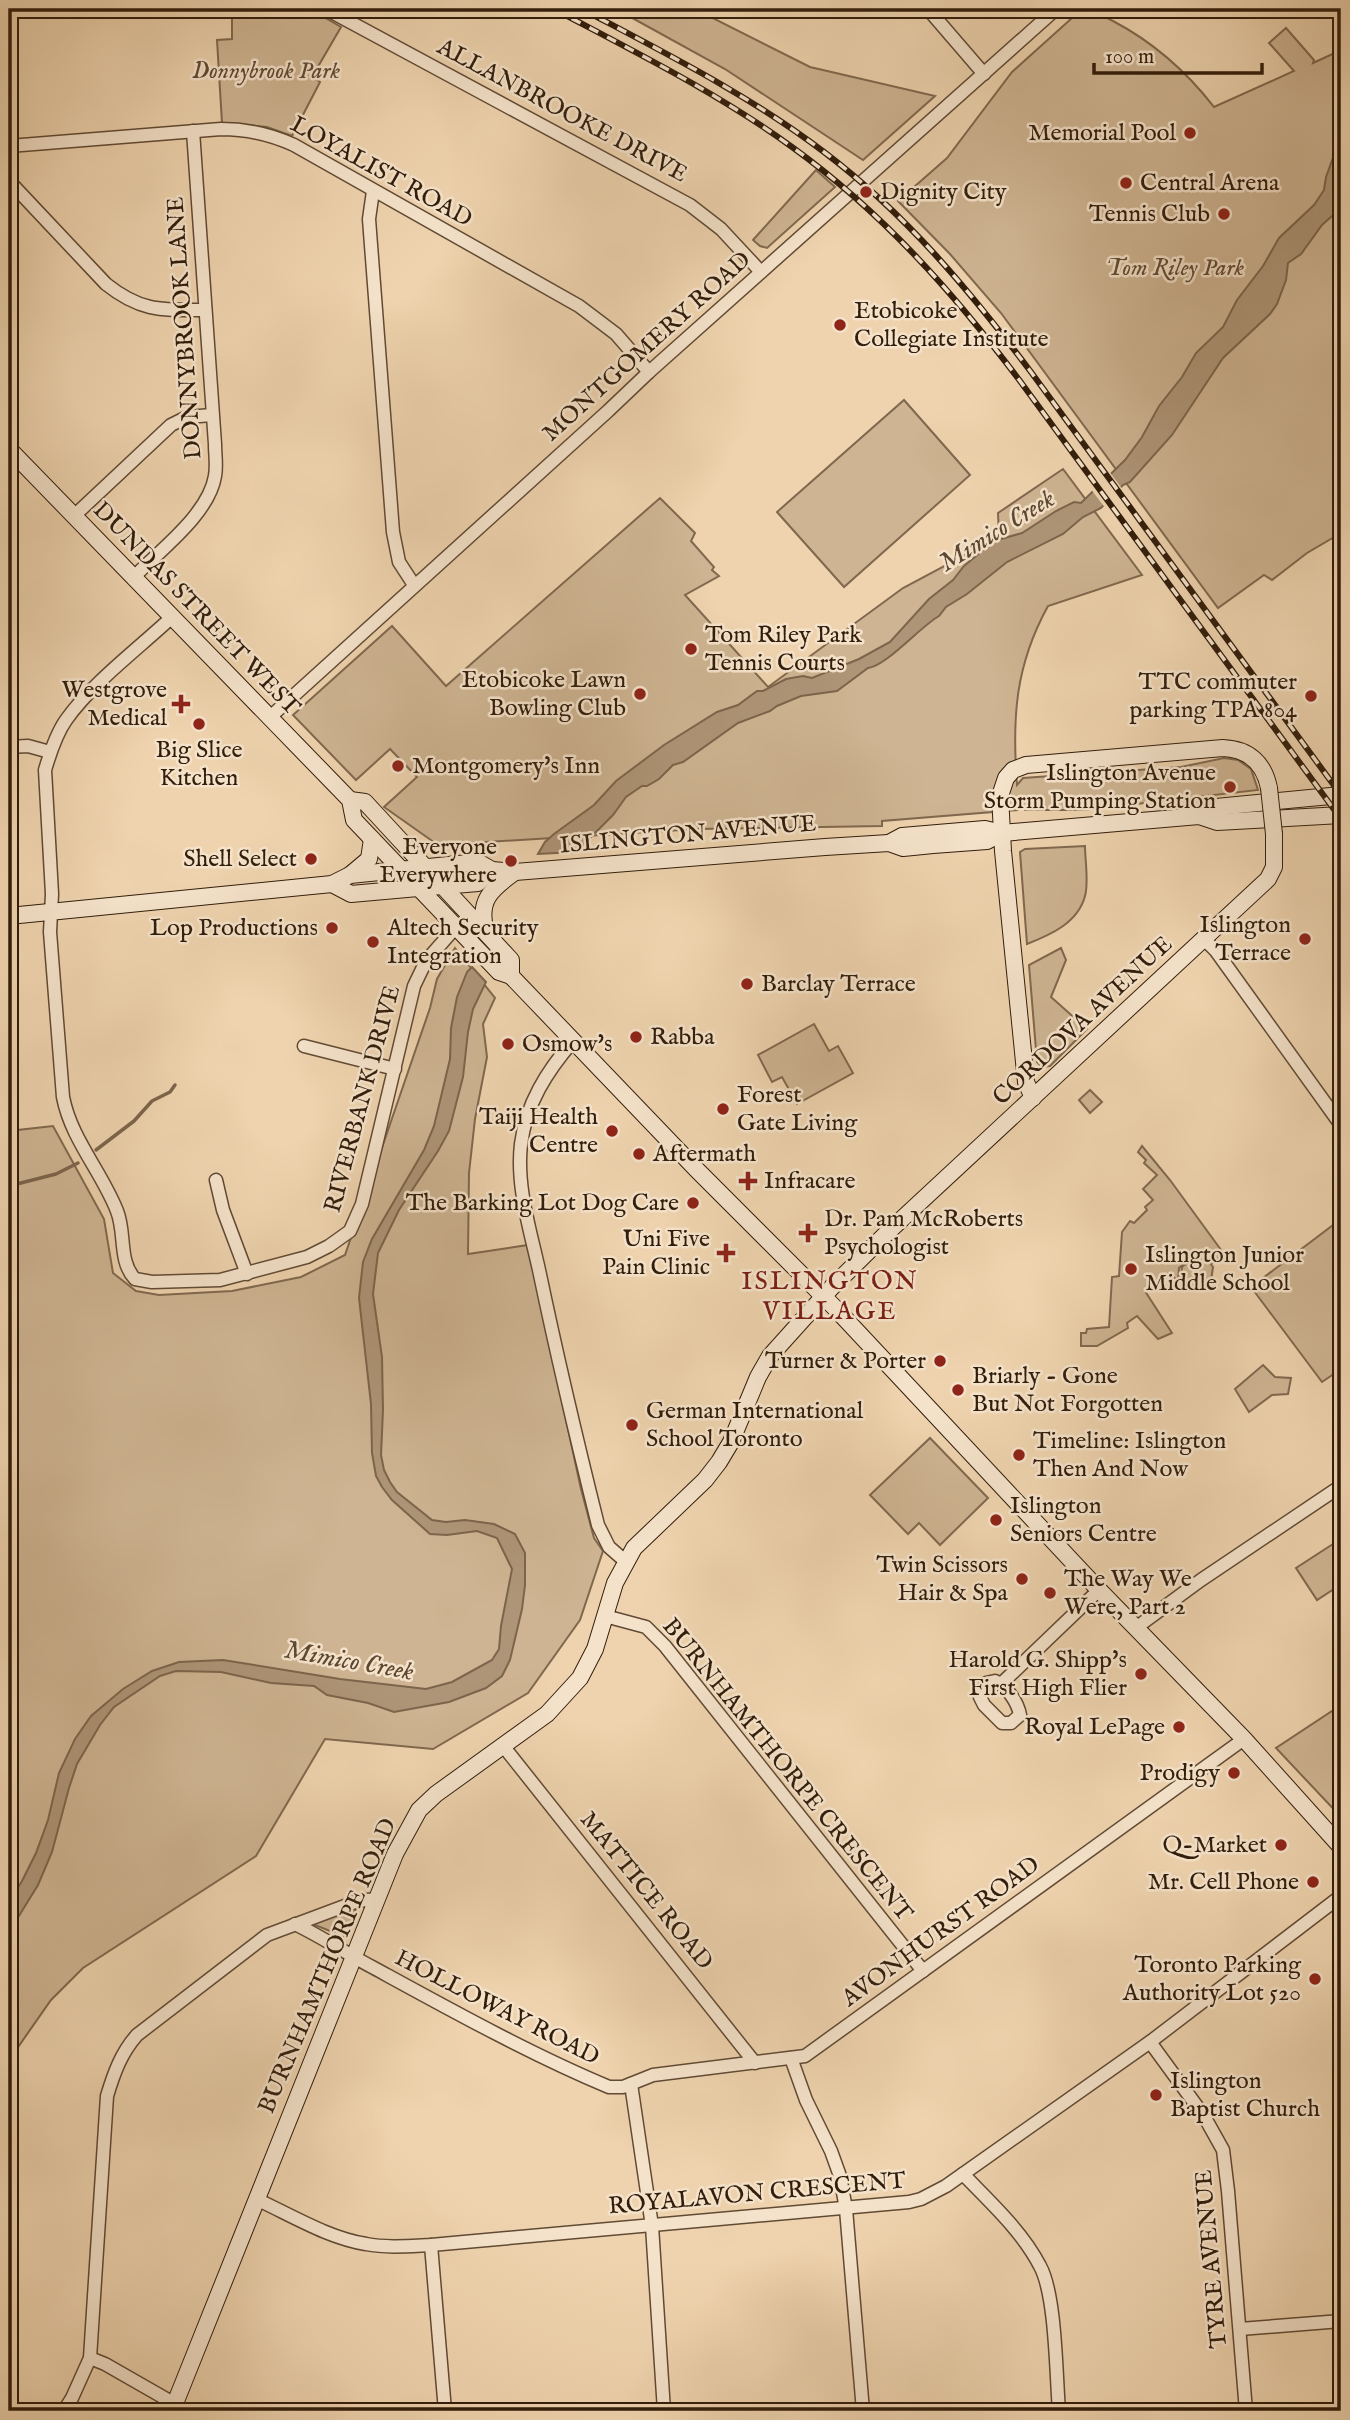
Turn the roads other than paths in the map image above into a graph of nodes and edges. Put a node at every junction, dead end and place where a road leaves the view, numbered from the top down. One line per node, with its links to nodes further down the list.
1 (326, 9): 9 (street, ALLANBROOKE DRIVE)
2 (928, 9): 4 (street)
3 (1056, 9): 4 (street, MONTGOMERY ROAD)
4 (984, 74): 9 (street, MONTGOMERY ROAD)
5 (193, 131): 6 (street, LOYALIST ROAD); 8 (street, LOYALIST ROAD); 10 (street, DONNYBROOK LANE)
6 (9, 146)
7 (9, 181): 10 (street)
8 (373, 191): 11 (street, LOYALIST ROAD); 16 (street)
9 (761, 272): 11 (street, MONTGOMERY ROAD)
10 (205, 310): 12 (street, DONNYBROOK LANE)
11 (649, 372): 16 (street, MONTGOMERY ROAD)
12 (212, 415): 14 (street); 15 (street, DONNYBROOK LANE)
13 (9, 449): 14 (main road, DUNDAS STREET WEST)
14 (75, 515): 15 (main road, DUNDAS STREET WEST)
15 (135, 576): 17 (main road, DUNDAS STREET WEST)
16 (414, 585): 18 (street, MONTGOMERY ROAD)
17 (172, 617): 18 (main road, DUNDAS STREET WEST); 20 (street, RIVERBANK DRIVE)
18 (269, 718): 22 (main road, DUNDAS STREET WEST)
19 (9, 747): 20 (street)
20 (50, 752): 35 (street, RIVERBANK DRIVE)
21 (1341, 795): 24 (main road, ISLINGTON AVENUE)
22 (350, 800): 26 (main road, DUNDAS STREET WEST); 27 (main road, DUNDAS STREET WEST)
23 (1341, 815): 24 (main road, ISLINGTON AVENUE)
24 (1199, 816): 25 (main road, ISLINGTON AVENUE)
25 (1002, 833): 30 (main road, ISLINGTON AVENUE); 39 (main road, CORDOVA AVENUE, bridge); 44 (main road, CORDOVA AVENUE)
26 (372, 839): 28 (main road, DUNDAS STREET WEST); 31 (main road)
27 (425, 867): 28 (main road, ISLINGTON AVENUE); 29 (main road, ISLINGTON AVENUE); 33 (main road, DUNDAS STREET WEST)
28 (401, 870): 31 (main road, ISLINGTON AVENUE); 34 (main road, DUNDAS STREET WEST)
29 (492, 870): 30 (main road, ISLINGTON AVENUE); 33 (main road, ISLINGTON AVENUE)
30 (515, 872): 38 (main road)
31 (350, 875): 32 (main road, ISLINGTON AVENUE)
32 (332, 884): 34 (main road, ISLINGTON AVENUE); 35 (main road, ISLINGTON AVENUE)
33 (443, 886): 34 (main road, ISLINGTON AVENUE); 38 (main road, DUNDAS STREET WEST)
34 (418, 888): 37 (main road, DUNDAS STREET WEST)
35 (49, 913): 36 (main road, ISLINGTON AVENUE); 47 (street, RIVERBANK DRIVE)
36 (9, 916)
37 (455, 928): 40 (main road, DUNDAS STREET WEST); 43 (street, RIVERBANK DRIVE)
38 (486, 932): 40 (main road, DUNDAS STREET WEST)
39 (1205, 940): 44 (main road, CORDOVA AVENUE); 45 (street)
40 (511, 976): 41 (main road, DUNDAS STREET WEST)
41 (573, 1041): 48 (main road, DUNDAS STREET WEST); 50 (street)
42 (304, 1046): 43 (street)
43 (395, 1069): 47 (street, RIVERBANK DRIVE)
44 (1033, 1098): 48 (main road, CORDOVA AVENUE)
45 (1341, 1125)
46 (216, 1180): 47 (street)
47 (247, 1274)
48 (824, 1296): 50 (main road, BURNHAMTHORPE ROAD); 51 (main road, DUNDAS STREET WEST)
49 (1341, 1486): 53 (street)
50 (625, 1561): 52 (main road, BURNHAMTHORPE ROAD)
51 (1099, 1590): 53 (main road, DUNDAS STREET WEST); 54 (street)
52 (605, 1616): 56 (main road, BURNHAMTHORPE ROAD); 62 (street, BURNHAMTHORPE CRESCENT)
53 (1137, 1627): 55 (main road, DUNDAS STREET WEST)
54 (1001, 1684)
55 (1244, 1739): 57 (main road, DUNDAS STREET WEST); 62 (street, AVONHURST ROAD)
56 (504, 1747): 59 (main road, BURNHAMTHORPE ROAD); 65 (street, MATTICE ROAD)
57 (1341, 1847)
58 (1341, 1896): 63 (street, ROYALAVON CRESCENT)
59 (377, 1899): 60 (street); 61 (main road, BURNHAMTHORPE ROAD)
60 (295, 1924): 61 (street, HOLLOWAY ROAD); 74 (street)
61 (354, 1956): 66 (street, HOLLOWAY ROAD); 68 (main road, BURNHAMTHORPE ROAD)
62 (923, 1971): 64 (street, AVONHURST ROAD)
63 (1150, 2042): 67 (street, ROYALAVON CRESCENT); 73 (street, TYRE AVENUE)
64 (791, 2058): 65 (street, AVONHURST ROAD); 69 (street)
65 (755, 2063): 66 (street, AVONHURST ROAD)
66 (631, 2084): 70 (street)
67 (963, 2174): 69 (street, ROYALAVON CRESCENT); 80 (street)
68 (256, 2199): 71 (street, ROYALAVON CRESCENT); 75 (main road, BURNHAMTHORPE ROAD)
69 (846, 2208): 70 (street, ROYALAVON CRESCENT); 79 (street)
70 (652, 2226): 71 (street, ROYALAVON CRESCENT); 78 (street)
71 (431, 2245): 77 (street)
72 (1341, 2321): 73 (street)
73 (1240, 2329): 81 (street, TYRE AVENUE)
74 (90, 2358): 75 (street); 76 (street)
75 (173, 2408)
76 (64, 2411)
77 (444, 2411)
78 (664, 2411)
79 (863, 2411)
80 (1059, 2411)
81 (1246, 2411)

